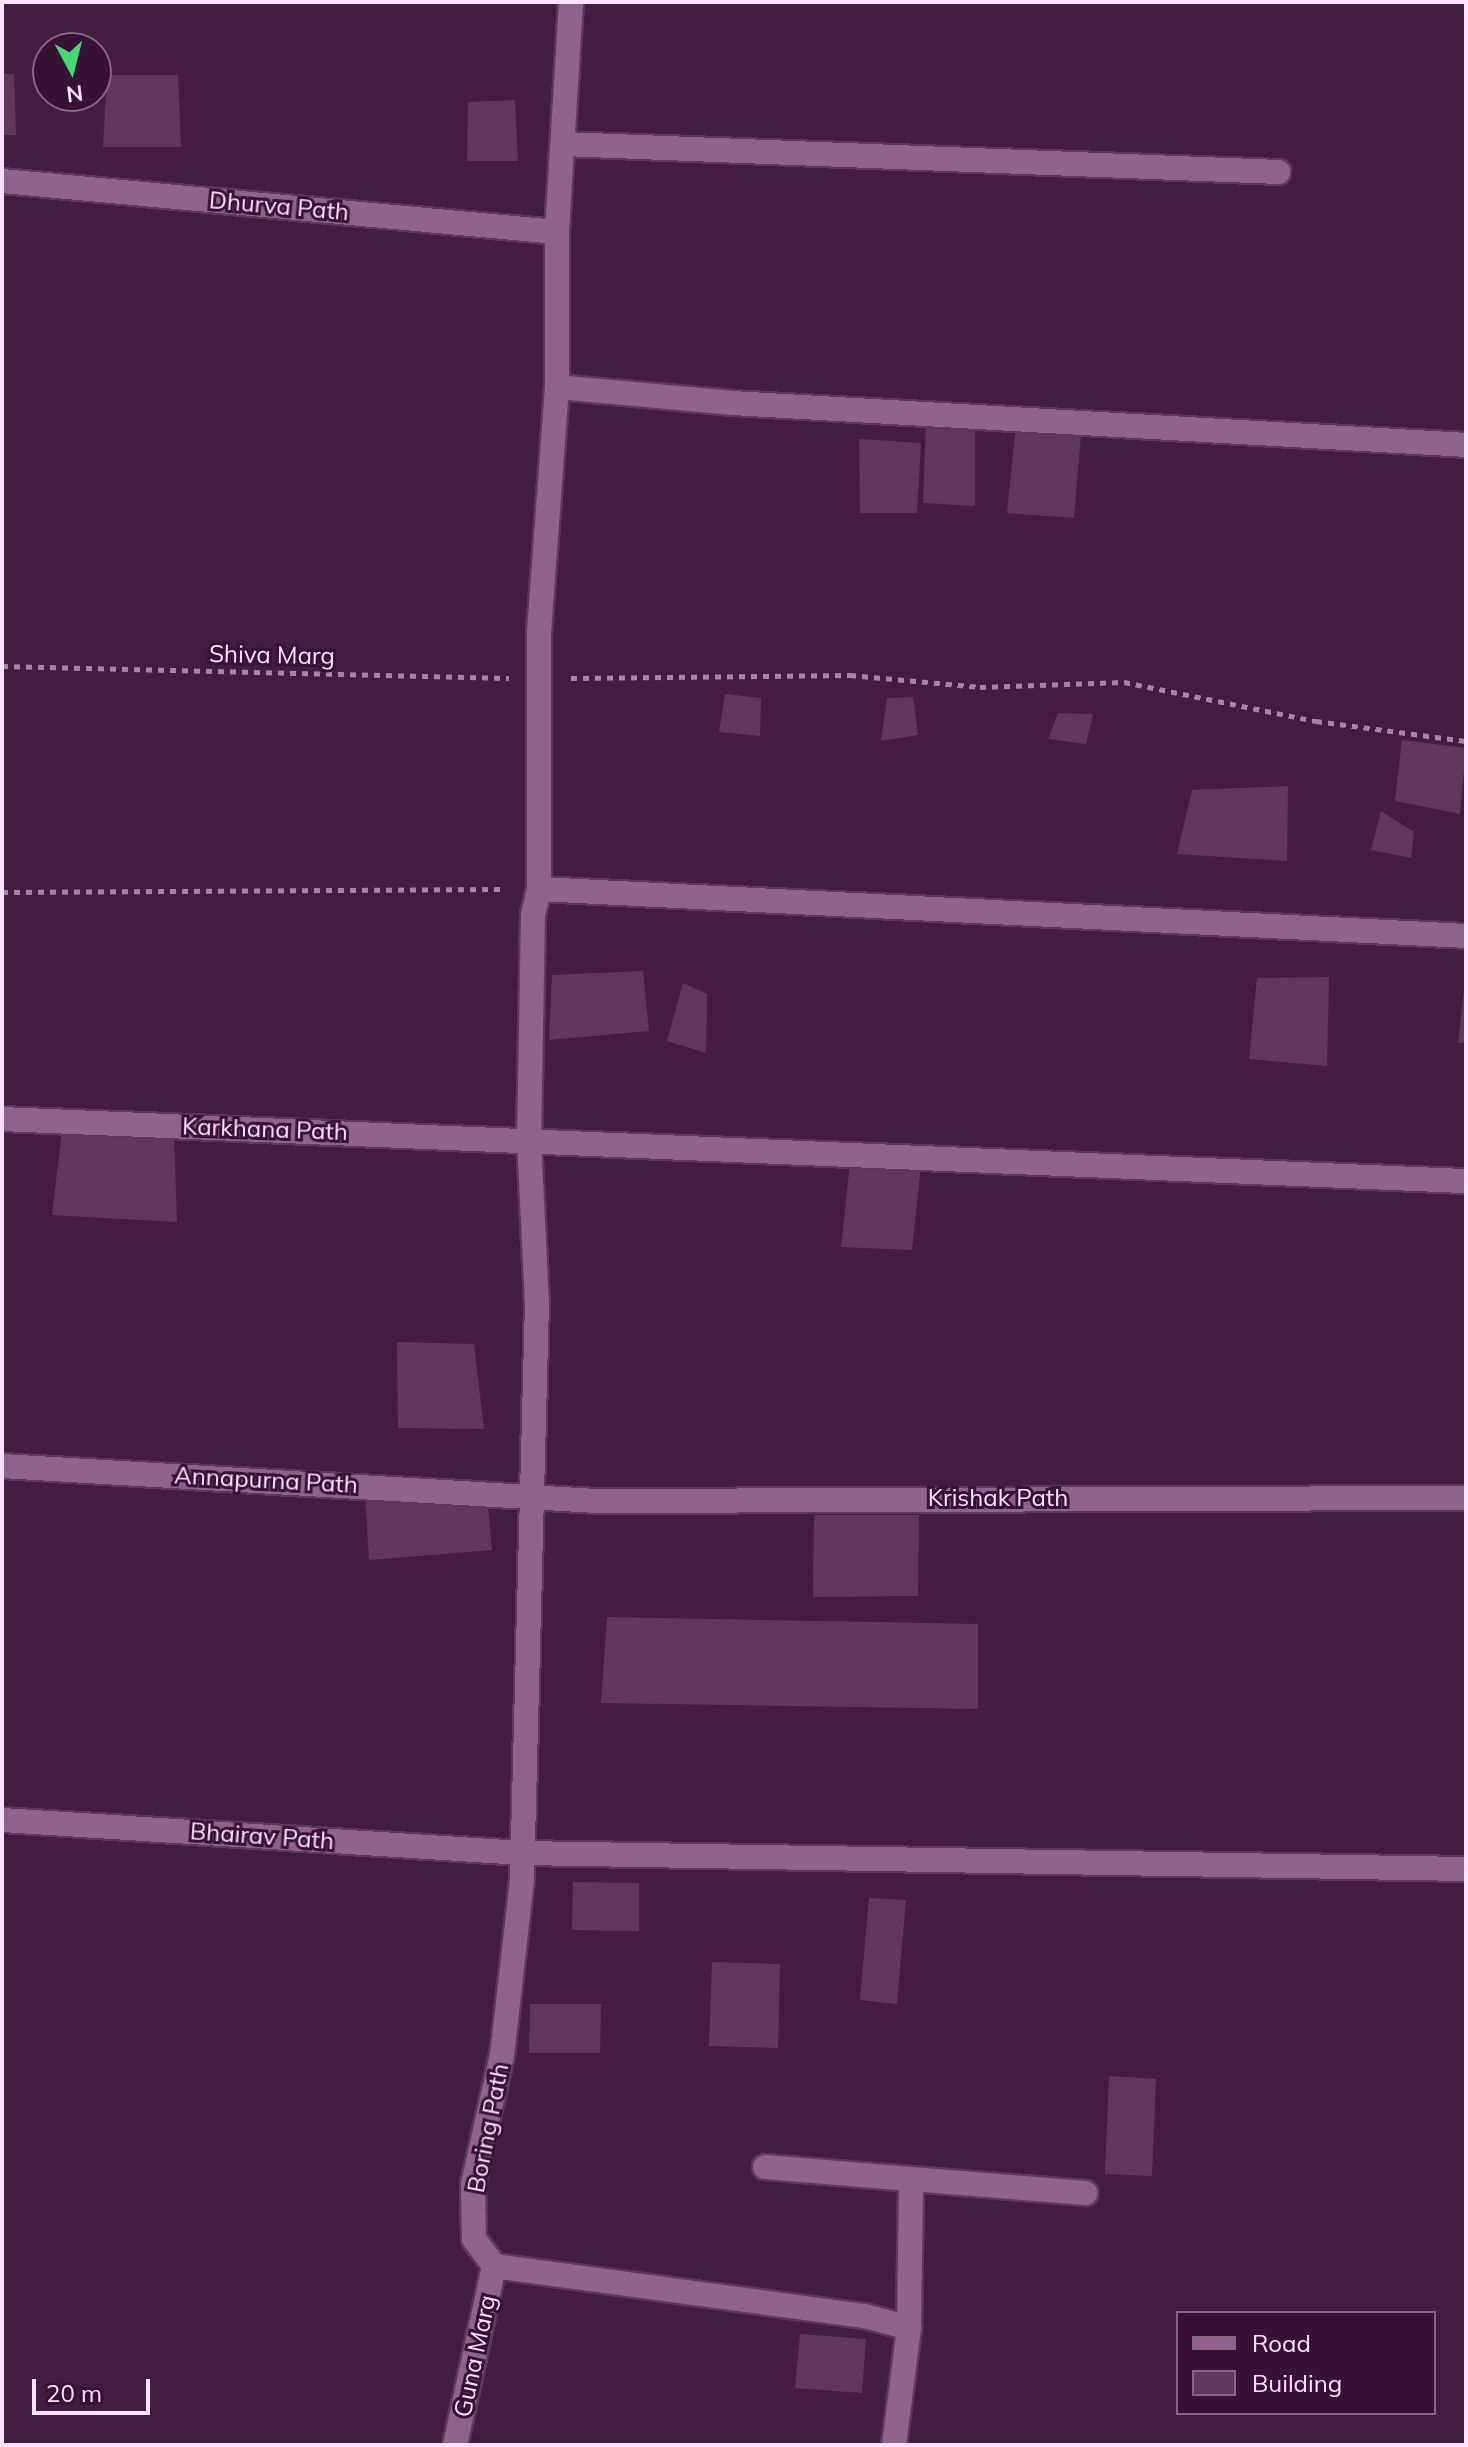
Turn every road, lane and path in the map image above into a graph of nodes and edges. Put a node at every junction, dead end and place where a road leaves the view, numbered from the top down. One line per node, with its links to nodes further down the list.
1 (571, 2): 2 (street, Boring Path)
2 (563, 144): 3 (street); 5 (street, Boring Path)
3 (1278, 172)
4 (2, 181): 5 (street, Dhurva Path)
5 (557, 232): 6 (street, Boring Path)
6 (557, 387): 7 (street); 9 (street, Boring Path)
7 (1466, 445)
8 (2, 666): 9 (path, Shiva Marg)
9 (541, 679): 10 (path, Shiva Marg); 11 (street, Boring Path)
10 (1466, 741)
11 (539, 889): 12 (path); 13 (street); 15 (street, Boring Path)
12 (2, 892)
13 (1466, 936)
14 (2, 1119): 15 (street, Karkhana Path)
15 (529, 1140): 16 (street, Karkhana Path); 18 (street, Boring Path)
16 (1466, 1181)
17 (2, 1466): 18 (street, Annapurna Path)
18 (530, 1494): 19 (street, Krishak Path); 21 (street, Boring Path)
19 (1466, 1498)
20 (2, 1820): 21 (street, Bhairav Path)
21 (522, 1853): 22 (street, Bhairav Path); 26 (street, Boring Path)
22 (1466, 1869)
23 (765, 2167): 24 (street)
24 (911, 2179): 25 (street); 27 (street)
25 (1085, 2193)
26 (494, 2266): 27 (street); 28 (street, Guna Marg)
27 (909, 2328): 29 (street)
28 (455, 2445)
29 (894, 2445)

